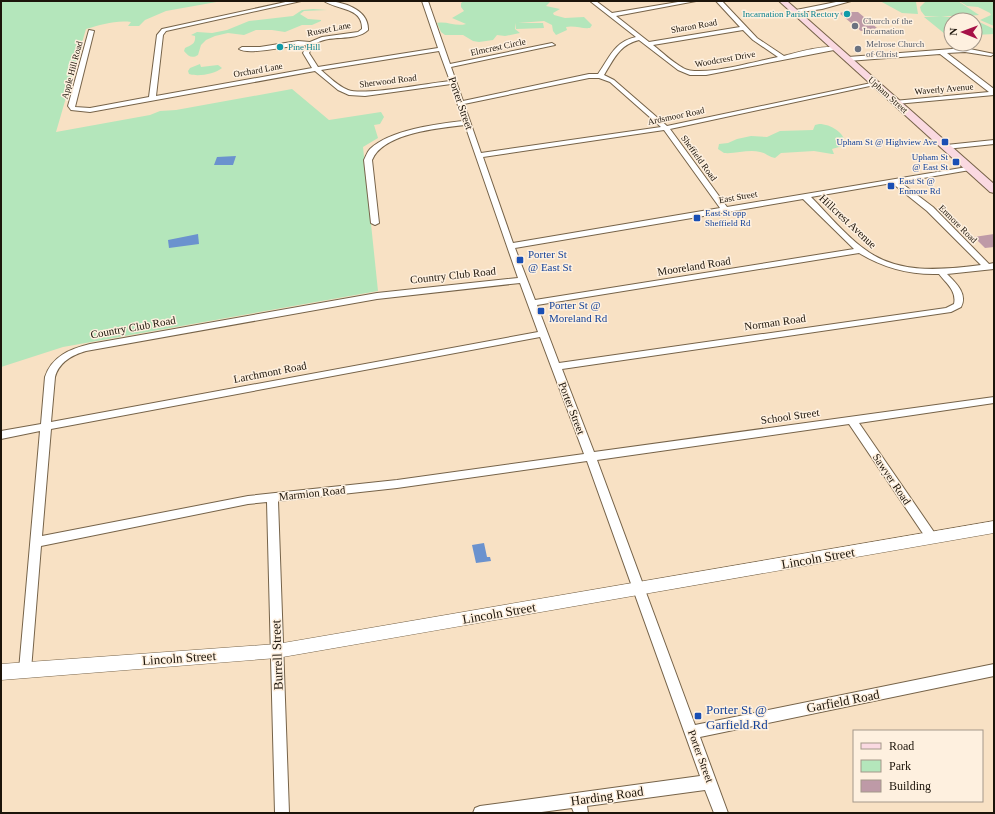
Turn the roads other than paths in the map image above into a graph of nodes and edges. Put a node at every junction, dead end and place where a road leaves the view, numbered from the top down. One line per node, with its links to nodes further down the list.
1 (298, 1): 30 (street)
2 (327, 1): 14 (street, Russet Lane)
3 (425, 1): 19 (street, Porter Street)
4 (593, 1): 10 (street, Woodcrest Drive)
5 (693, 1): 10 (street)
6 (719, 1): 11 (street)
7 (783, 1): 9 (main road, Upham Street)
8 (848, 1): 9 (street)
9 (794, 10): 17 (main road, Upham Street)
10 (611, 15): 13 (street, Woodcrest Drive)
11 (744, 28): 15 (street, Sharon Road); 22 (street)
12 (91, 31): 33 (street, Apple Hill Road)
13 (641, 38): 15 (street, Woodcrest Drive); 26 (street)
14 (311, 44): 18 (street, Russet Lane); 25 (street, Sherwood Road)
15 (648, 44): 22 (street, Woodcrest Drive)
16 (552, 45): 24 (street, Elmcrest Circle)
17 (836, 48): 22 (street, Woodcrest Drive); 23 (main road, Upham Street)
18 (242, 49)
19 (442, 49): 24 (street, Porter Street); 25 (street, Orchard Lane)
20 (941, 52): 21 (street); 23 (street); 29 (street)
21 (991, 54)
22 (782, 57)
23 (848, 59): 28 (main road, Upham Street)
24 (448, 66): 27 (street, Porter Street)
25 (316, 69): 27 (street, Sherwood Road); 30 (street, Orchard Lane)
26 (600, 76): 32 (street); 35 (street, Sheffield Road)
27 (454, 82): 32 (street, Porter Street)
28 (876, 84): 31 (main road, Upham Street); 35 (street, Ardsmoor Road)
29 (994, 93): 31 (street, Waverly Avenue)
30 (152, 99): 33 (street, Orchard Lane)
31 (896, 102): 37 (main road, Upham Street)
32 (461, 103): 34 (street, Porter Street)
33 (77, 110)
34 (467, 123): 38 (street, Porter Street); 44 (street)
35 (666, 128): 38 (street, Ardsmoor Road); 43 (street, Sheffield Road)
36 (994, 142): 37 (street)
37 (946, 147): 39 (main road, Upham Street)
38 (478, 156): 45 (street, Porter Street)
39 (970, 168): 40 (street, East Street); 41 (main road, Upham Street)
40 (894, 181): 42 (street, East Street); 47 (street, Enmore Road)
41 (994, 190)
42 (805, 196): 43 (street, East Street); 46 (street, Hillcrest Avenue)
43 (725, 210): 45 (street, East Street)
44 (376, 223)
45 (510, 246): 49 (street, Porter Street)
46 (860, 250): 48 (street, Hillcrest Avenue); 50 (street, Mooreland Road)
47 (990, 267): 48 (street, Hillcrest Avenue)
48 (942, 273): 52 (street, Norman Road)
49 (523, 280): 50 (street, Porter Street); 55 (street, Country Club Road)
50 (532, 303): 51 (street, Porter Street)
51 (543, 334): 52 (street, Porter Street); 55 (street, Larchmont Road)
52 (556, 366): 57 (street, Porter Street)
53 (994, 400): 54 (street, School Street)
54 (852, 420): 57 (street, School Street); 60 (street, Sawyer Road)
55 (46, 426): 56 (street, Larchmont Road); 61 (street, Country Club Road)
56 (1, 435)
57 (590, 456): 58 (street, Marmion Road); 62 (street, Porter Street)
58 (272, 497): 61 (street, Marmion Road); 63 (street, Burrell Street)
59 (994, 527): 60 (street, Lincoln Street)
60 (932, 538): 62 (street, Lincoln Street)
61 (37, 542): 64 (street, Country Club Road)
62 (640, 588): 63 (street, Lincoln Street); 67 (street, Porter Street)
63 (277, 651): 64 (street, Lincoln Street); 70 (street, Burrell Street)
64 (25, 670): 66 (street, Lincoln Street)
65 (994, 670): 67 (street, Garfield Road)
66 (1, 672)
67 (692, 732): 68 (street, Porter Street)
68 (710, 782): 69 (street, Harding Road); 72 (street, Porter Street)
69 (579, 806): 71 (street, Harding Road)
70 (282, 813)
71 (480, 813)
72 (721, 813)

